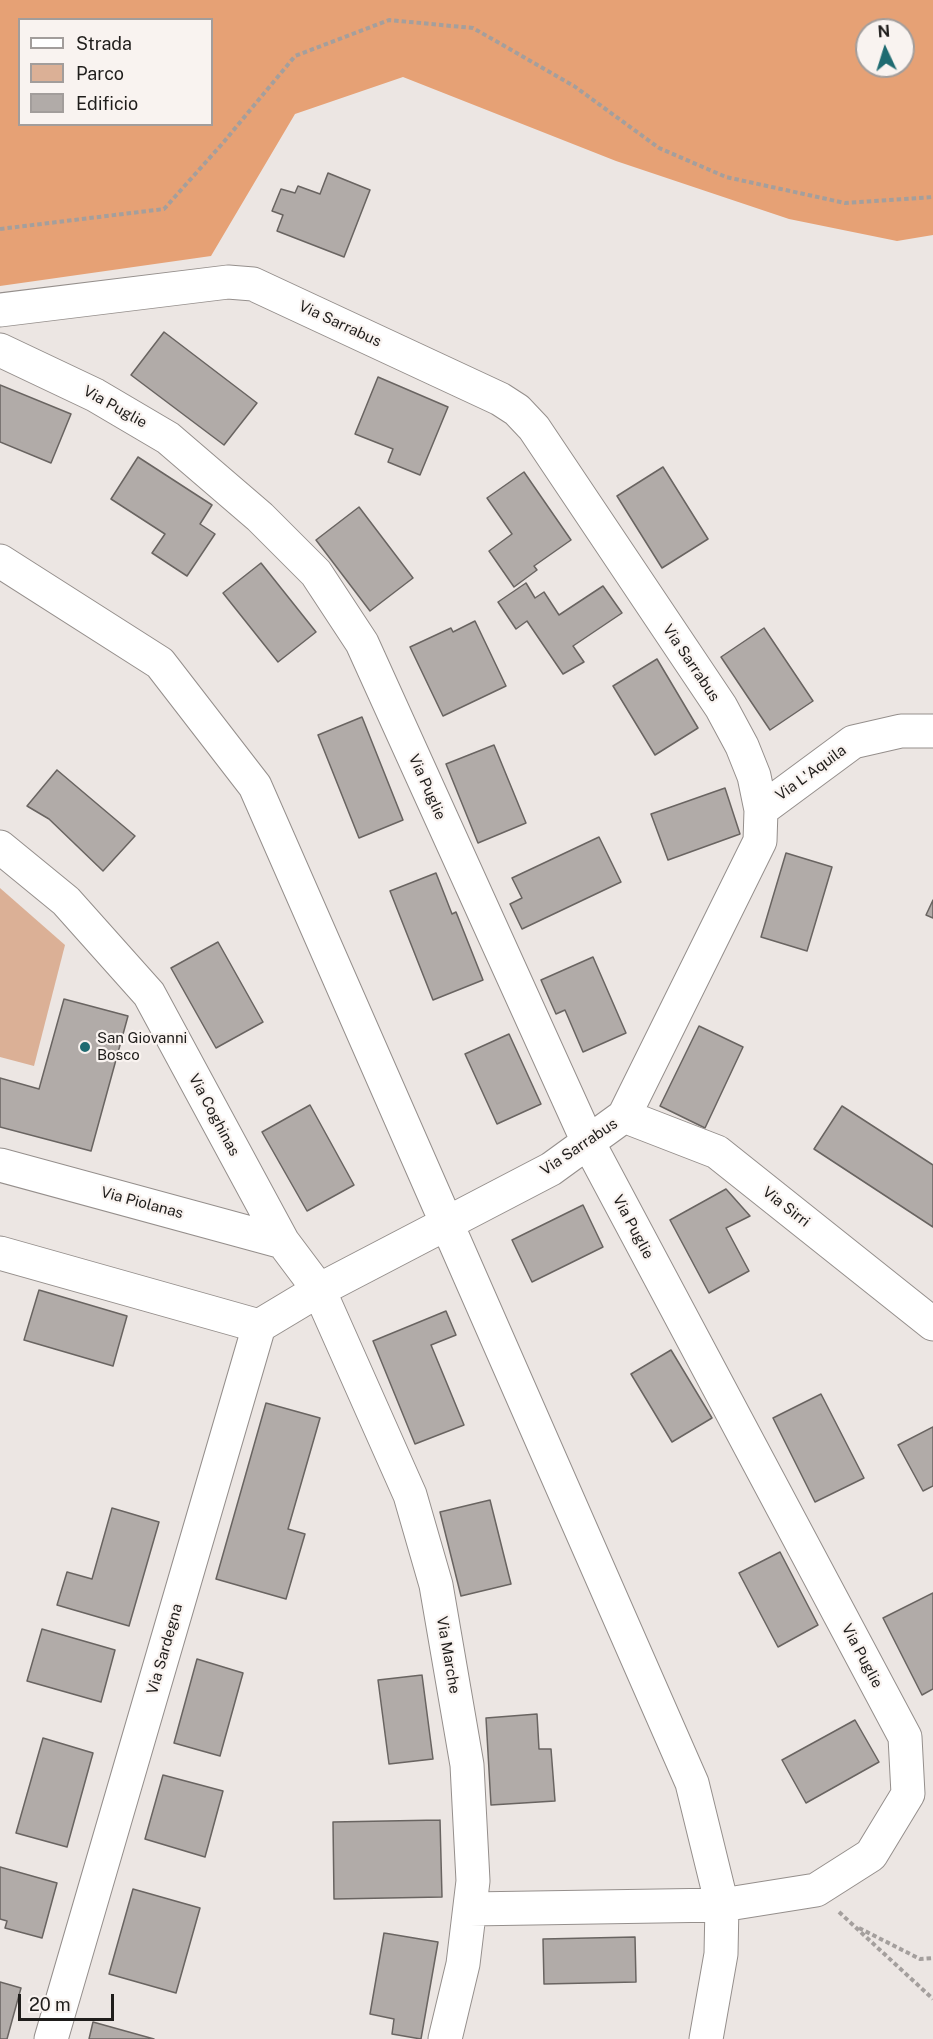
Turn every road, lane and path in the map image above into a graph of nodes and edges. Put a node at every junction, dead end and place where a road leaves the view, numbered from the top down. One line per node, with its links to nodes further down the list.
1 (933, 197): 2 (path)
2 (0, 229)
3 (0, 310): 7 (street, Via Sarrabus)
4 (0, 350): 10 (street, Via Puglie)
5 (0, 561): 12 (street)
6 (933, 731): 7 (street, Via L'Aquila)
7 (761, 810): 9 (street, Via Sarrabus)
8 (0, 847): 13 (street, Via Coghinas)
9 (624, 1116): 10 (street, Via Sarrabus); 16 (street, Via Sirri)
10 (588, 1142): 12 (street, Via Sarrabus); 18 (street, Via Puglie)
11 (0, 1165): 13 (street, Via Piolanas)
12 (447, 1223): 15 (street, Via Sarrabus); 19 (street)
13 (283, 1242): 15 (street, Via Coghinas)
14 (0, 1253): 17 (street)
15 (319, 1290): 17 (street); 20 (street, Via Marche)
16 (933, 1324)
17 (259, 1326): 24 (street, Via Sardegna)
18 (816, 1890): 19 (street, Via Puglie); 21 (path)
19 (722, 1905): 20 (street, Via Puglie); 26 (street)
20 (470, 1909): 25 (street, Via Marche)
21 (853, 1925): 22 (path); 23 (path)
22 (933, 1958)
23 (933, 1999)
24 (51, 2039)
25 (445, 2039)
26 (706, 2039)

